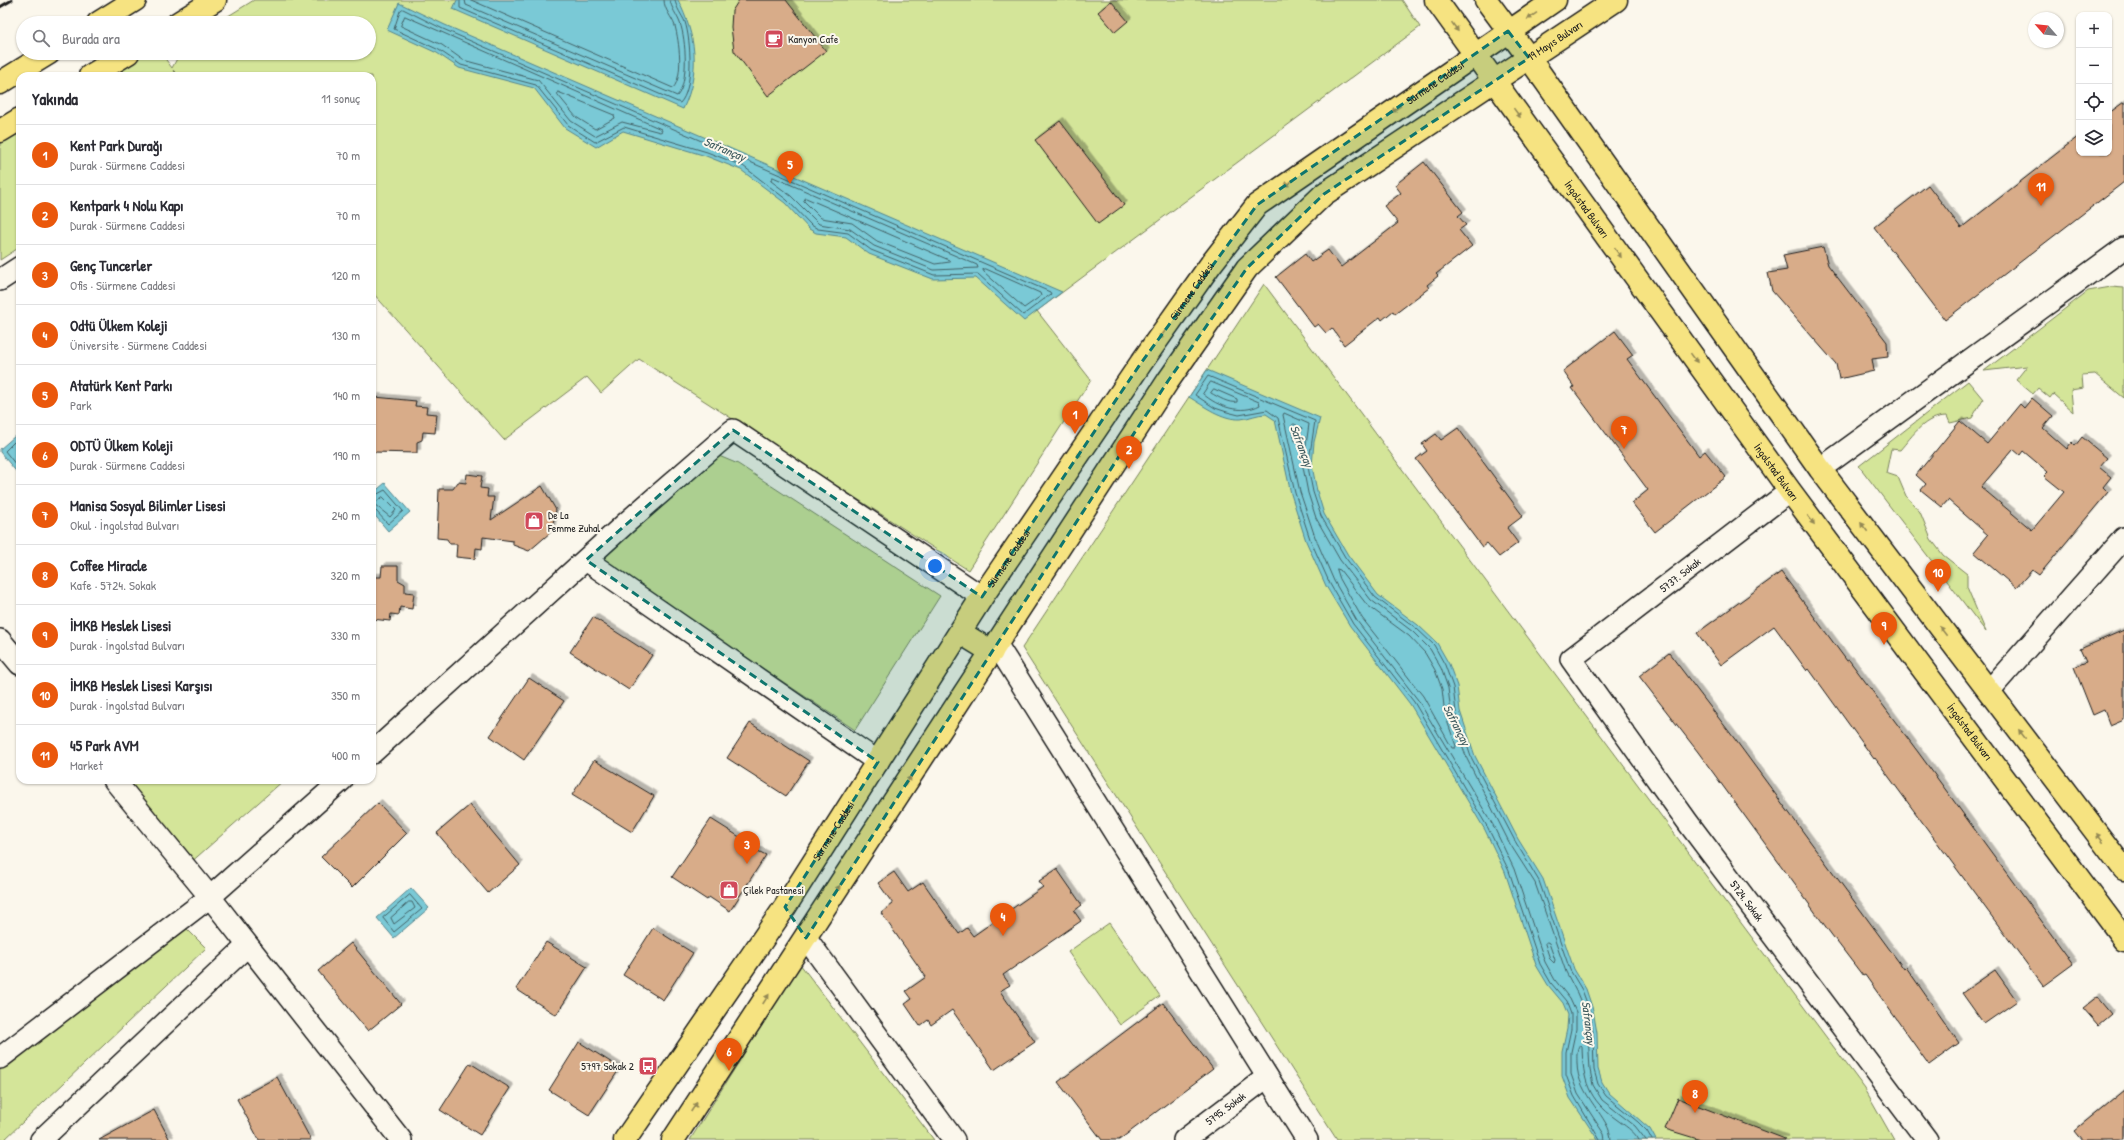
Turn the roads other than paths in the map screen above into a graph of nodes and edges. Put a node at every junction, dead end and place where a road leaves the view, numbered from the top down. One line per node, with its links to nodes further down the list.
1 (135, 0): 7 (main road)
2 (216, 0): 8 (main road)
3 (1436, 0): 10 (main road, İngolstad Bulvarı, one-way to 10)
4 (1486, 0): 9 (main road)
5 (1555, 0): 9 (main road, one-way to 9)
6 (1616, 0): 11 (main road, 19 Mayıs Bulvarı)
7 (109, 16)
8 (190, 16)
9 (1508, 32): 10 (main road); 11 (main road)
10 (1474, 55): 17 (main road, İngolstad Bulvarı); 24 (main road, Sürmene Caddesi, one-way to 24)
11 (1529, 58): 17 (main road, 19 Mayıs Bulvarı); 26 (main road)
12 (38, 60): 14 (main road)
13 (116, 60): 15 (main road)
14 (18, 72)
15 (97, 72)
16 (16, 73): 18 (main road)
17 (1494, 82): 25 (main road); 27 (main road, İngolstad Bulvarı, one-way to 27)
18 (0, 83)
19 (16, 121): 20 (main road)
20 (0, 131)
21 (2124, 248): 26 (street)
22 (16, 270): 23 (street)
23 (0, 280)
24 (1141, 364): 25 (main road); 30 (main road, Sürmene Caddesi, one-way to 30)
25 (1168, 381): 33 (main road)
26 (1820, 469): 36 (main road, one-way to 26)
27 (1790, 491): 35 (street, 5737. Sokak); 45 (main road, İngolstad Bulvarı, one-way to 45)
28 (2124, 538): 36 (street)
29 (586, 560): 30 (street); 37 (street); 38 (street)
30 (982, 597): 31 (main road, Sürmene Caddesi)
31 (961, 633): 33 (main road); 38 (main road, Sürmene Caddesi)
32 (0, 640): 34 (street)
33 (994, 649): 44 (main road, one-way to 33); 48 (street)
34 (16, 659)
35 (1571, 660): 56 (street, 5724. Sokak)
36 (1989, 692): 41 (main road, one-way to 36)
37 (376, 749)
38 (878, 762): 43 (main road, Sürmene Caddesi)
39 (117, 784): 42 (street)
40 (337, 784): 42 (street)
41 (2124, 869)
42 (210, 897): 46 (street); 47 (street)
43 (785, 908): 44 (main road); 51 (main road, Sürmene Caddesi)
44 (806, 938): 52 (main road, one-way to 44); 53 (street)
45 (2124, 939)
46 (247, 946): 49 (street); 50 (street)
47 (0, 1058)
48 (1267, 1077): 54 (street, 5795. Sokak); 55 (street)
49 (41, 1140)
50 (401, 1140)
51 (625, 1140)
52 (673, 1140)
53 (954, 1140)
54 (1184, 1140)
55 (1307, 1140)
56 (1927, 1140)

